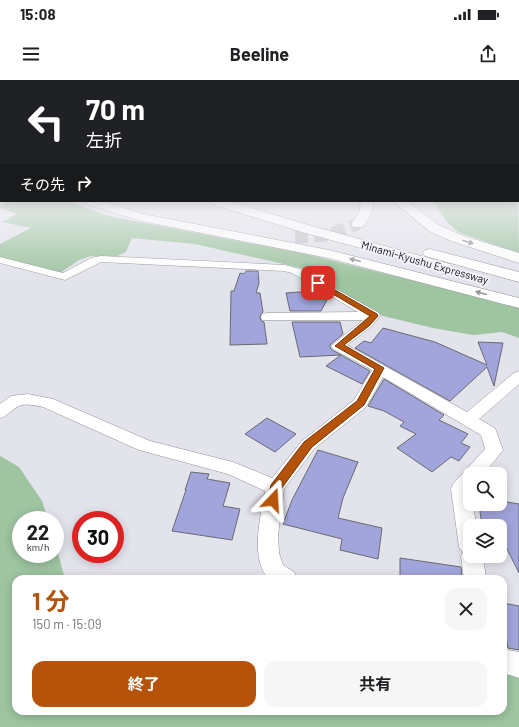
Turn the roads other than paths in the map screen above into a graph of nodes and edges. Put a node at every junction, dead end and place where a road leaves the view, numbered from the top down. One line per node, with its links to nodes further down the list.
1 (147, 218): 13 (highway, one-way to 1)
2 (197, 218): 8 (highway)
3 (272, 218): 12 (highway, Minami-Kyushu Expressway)
4 (305, 218): 11 (highway, Minami-Kyushu Expressway)
5 (362, 218): 7 (highway)
6 (421, 218): 9 (highway, one-way to 9)
7 (358, 224)
8 (295, 237)
9 (519, 258)
10 (0, 260): 14 (street)
11 (519, 277)
12 (519, 288)
13 (519, 303)
14 (374, 316): 15 (street); 16 (street)
15 (267, 317)
16 (380, 368): 19 (street); 22 (street)
17 (519, 376): 19 (street)
18 (2, 408): 22 (street)
19 (468, 420): 20 (street)
20 (479, 467)
21 (463, 486): 23 (street)
22 (275, 488): 25 (street)
23 (463, 506)
24 (473, 563): 26 (street)
25 (280, 575)
26 (475, 575)
27 (507, 662): 28 (street)
28 (519, 665)

